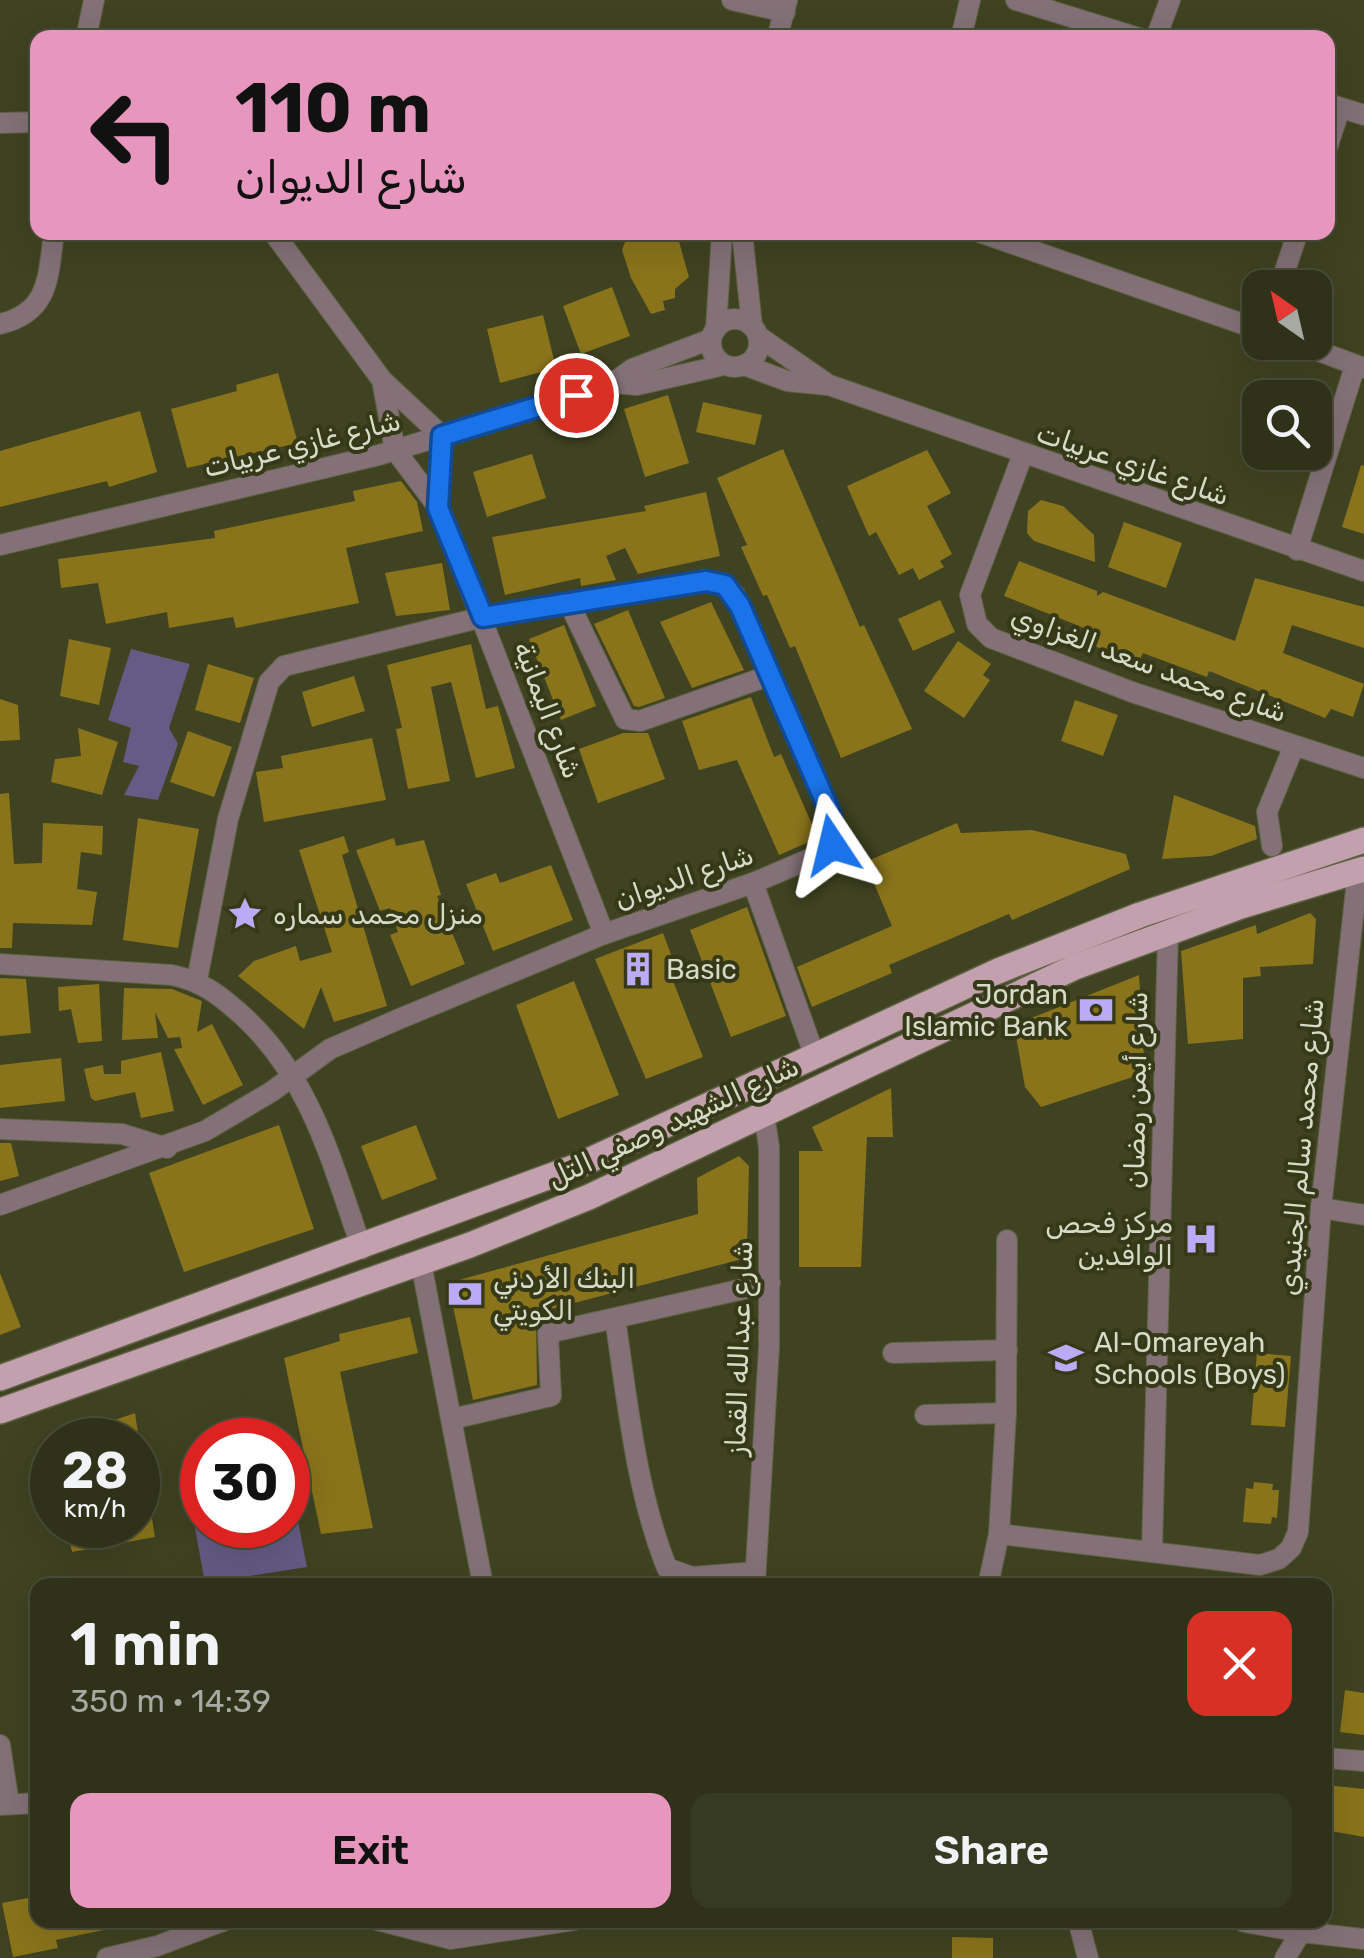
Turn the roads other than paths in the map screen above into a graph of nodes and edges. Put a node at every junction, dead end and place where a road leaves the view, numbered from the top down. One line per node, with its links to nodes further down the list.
1 (94, 0): 7 (street)
2 (732, 0): 6 (street)
3 (970, 0): 8 (street)
4 (1016, 0): 9 (street)
5 (1170, 0): 10 (street)
6 (786, 6)
7 (88, 30)
8 (962, 30)
9 (1113, 30)
10 (1159, 30)
11 (1335, 106): 12 (street)
12 (1364, 115)
13 (30, 122): 14 (street)
14 (0, 123)
15 (52, 240): 22 (street)
16 (278, 240): 29 (street)
17 (721, 240): 25 (street)
18 (743, 240): 24 (street)
19 (1002, 240): 23 (street)
20 (1295, 240): 21 (street)
21 (1285, 270)
22 (0, 324)
23 (1242, 324)
24 (755, 331): 25 (street); 27 (street); 31 (street, شارع غازي عربيات)
25 (714, 334): 27 (street); 30 (street, شارع غازي عربيات)
26 (1332, 356): 28 (street)
27 (734, 365): 30 (street, شارع غازي عربيات); 31 (street, شارع غازي عربيات)
28 (1360, 367): 37 (street)
29 (382, 380): 32 (street); 33 (street)
30 (613, 383): 32 (street, شارع غازي عربيات)
31 (829, 385): 34 (street, شارع غازي عربيات)
32 (442, 436): 33 (street, شارع غازي عربيات); 35 (street, شارع اليمانية)
33 (395, 450): 35 (street, شارع اليمانية); 36 (street, شارع غازي عربيات)
34 (1023, 454): 37 (street, شارع غازي عربيات); 42 (street, شارع محمد سعد الغزاوي)
35 (438, 508): 40 (street, شارع اليمانية)
36 (0, 546)
37 (1297, 550): 38 (street, شارع غازي عربيات)
38 (1364, 571)
39 (569, 603): 40 (street, شارع الديوان); 41 (street, شارع الديوان); 41 (street)
40 (483, 617): 49 (street, شارع اليمانية); 51 (street, شارع الديوان)
41 (771, 674): 47 (street, شارع الديوان)
42 (1294, 746): 43 (street, شارع محمد سعد الغزاوي); 45 (street)
43 (1364, 768)
44 (1364, 840): 52 (main road, شارع الشهيد وصفي التل)
45 (1272, 846)
46 (1361, 869): 48 (main road, شارع الشهيد وصفي التل); 58 (street, شارع محمد سالم الجنيدي)
47 (754, 882): 49 (street, شارع الديوان); 52 (street)
48 (1168, 932): 54 (main road, شارع الشهيد وصفي التل); 73 (street, شارع أيمن رمضان)
49 (604, 934): 53 (street, شارع الديوان)
50 (0, 964): 51 (street)
51 (196, 980): 53 (street)
52 (814, 1054): 61 (main road, شارع الشهيد وصفي التل)
53 (295, 1074): 56 (street, شارع الديوان); 61 (street)
54 (764, 1114): 62 (main road, شارع الشهيد وصفي التل); 63 (street, شارع عبدالله القماز)
55 (0, 1128): 56 (street)
56 (168, 1148): 57 (street, شارع الديوان)
57 (0, 1205)
58 (1321, 1208): 59 (street); 73 (street, شارع محمد سالم الجنيدي)
59 (1364, 1215)
60 (1007, 1240): 65 (street)
61 (362, 1249): 67 (main road, شارع الشهيد وصفي التل)
62 (421, 1263): 68 (main road, شارع الشهيد وصفي التل); 71 (street)
63 (770, 1283): 64 (street); 75 (street, شارع عبدالله القماز)
64 (615, 1318): 71 (street); 75 (street)
65 (1007, 1350): 66 (street); 69 (street)
66 (893, 1353)
67 (0, 1378)
68 (0, 1411)
69 (1006, 1412): 70 (street); 72 (street)
70 (925, 1416)
71 (452, 1419): 74 (street)
72 (999, 1534): 73 (street, شارع محمد سالم الجنيدي); 76 (street)
73 (1152, 1550)
74 (481, 1578)
75 (755, 1578)
76 (990, 1578)
77 (0, 1746): 81 (street)
78 (1332, 1758): 79 (street)
79 (1364, 1760)
80 (30, 1803): 81 (street)
81 (5, 1805)
82 (205, 1928): 89 (street)
83 (408, 1928): 84 (street)
84 (523, 1928)
85 (1080, 1928): 90 (street)
86 (1278, 1928): 87 (street)
87 (1301, 1932): 88 (street); 91 (street)
88 (1364, 1940)
89 (107, 1958)
90 (1088, 1958)
91 (1285, 1958)

